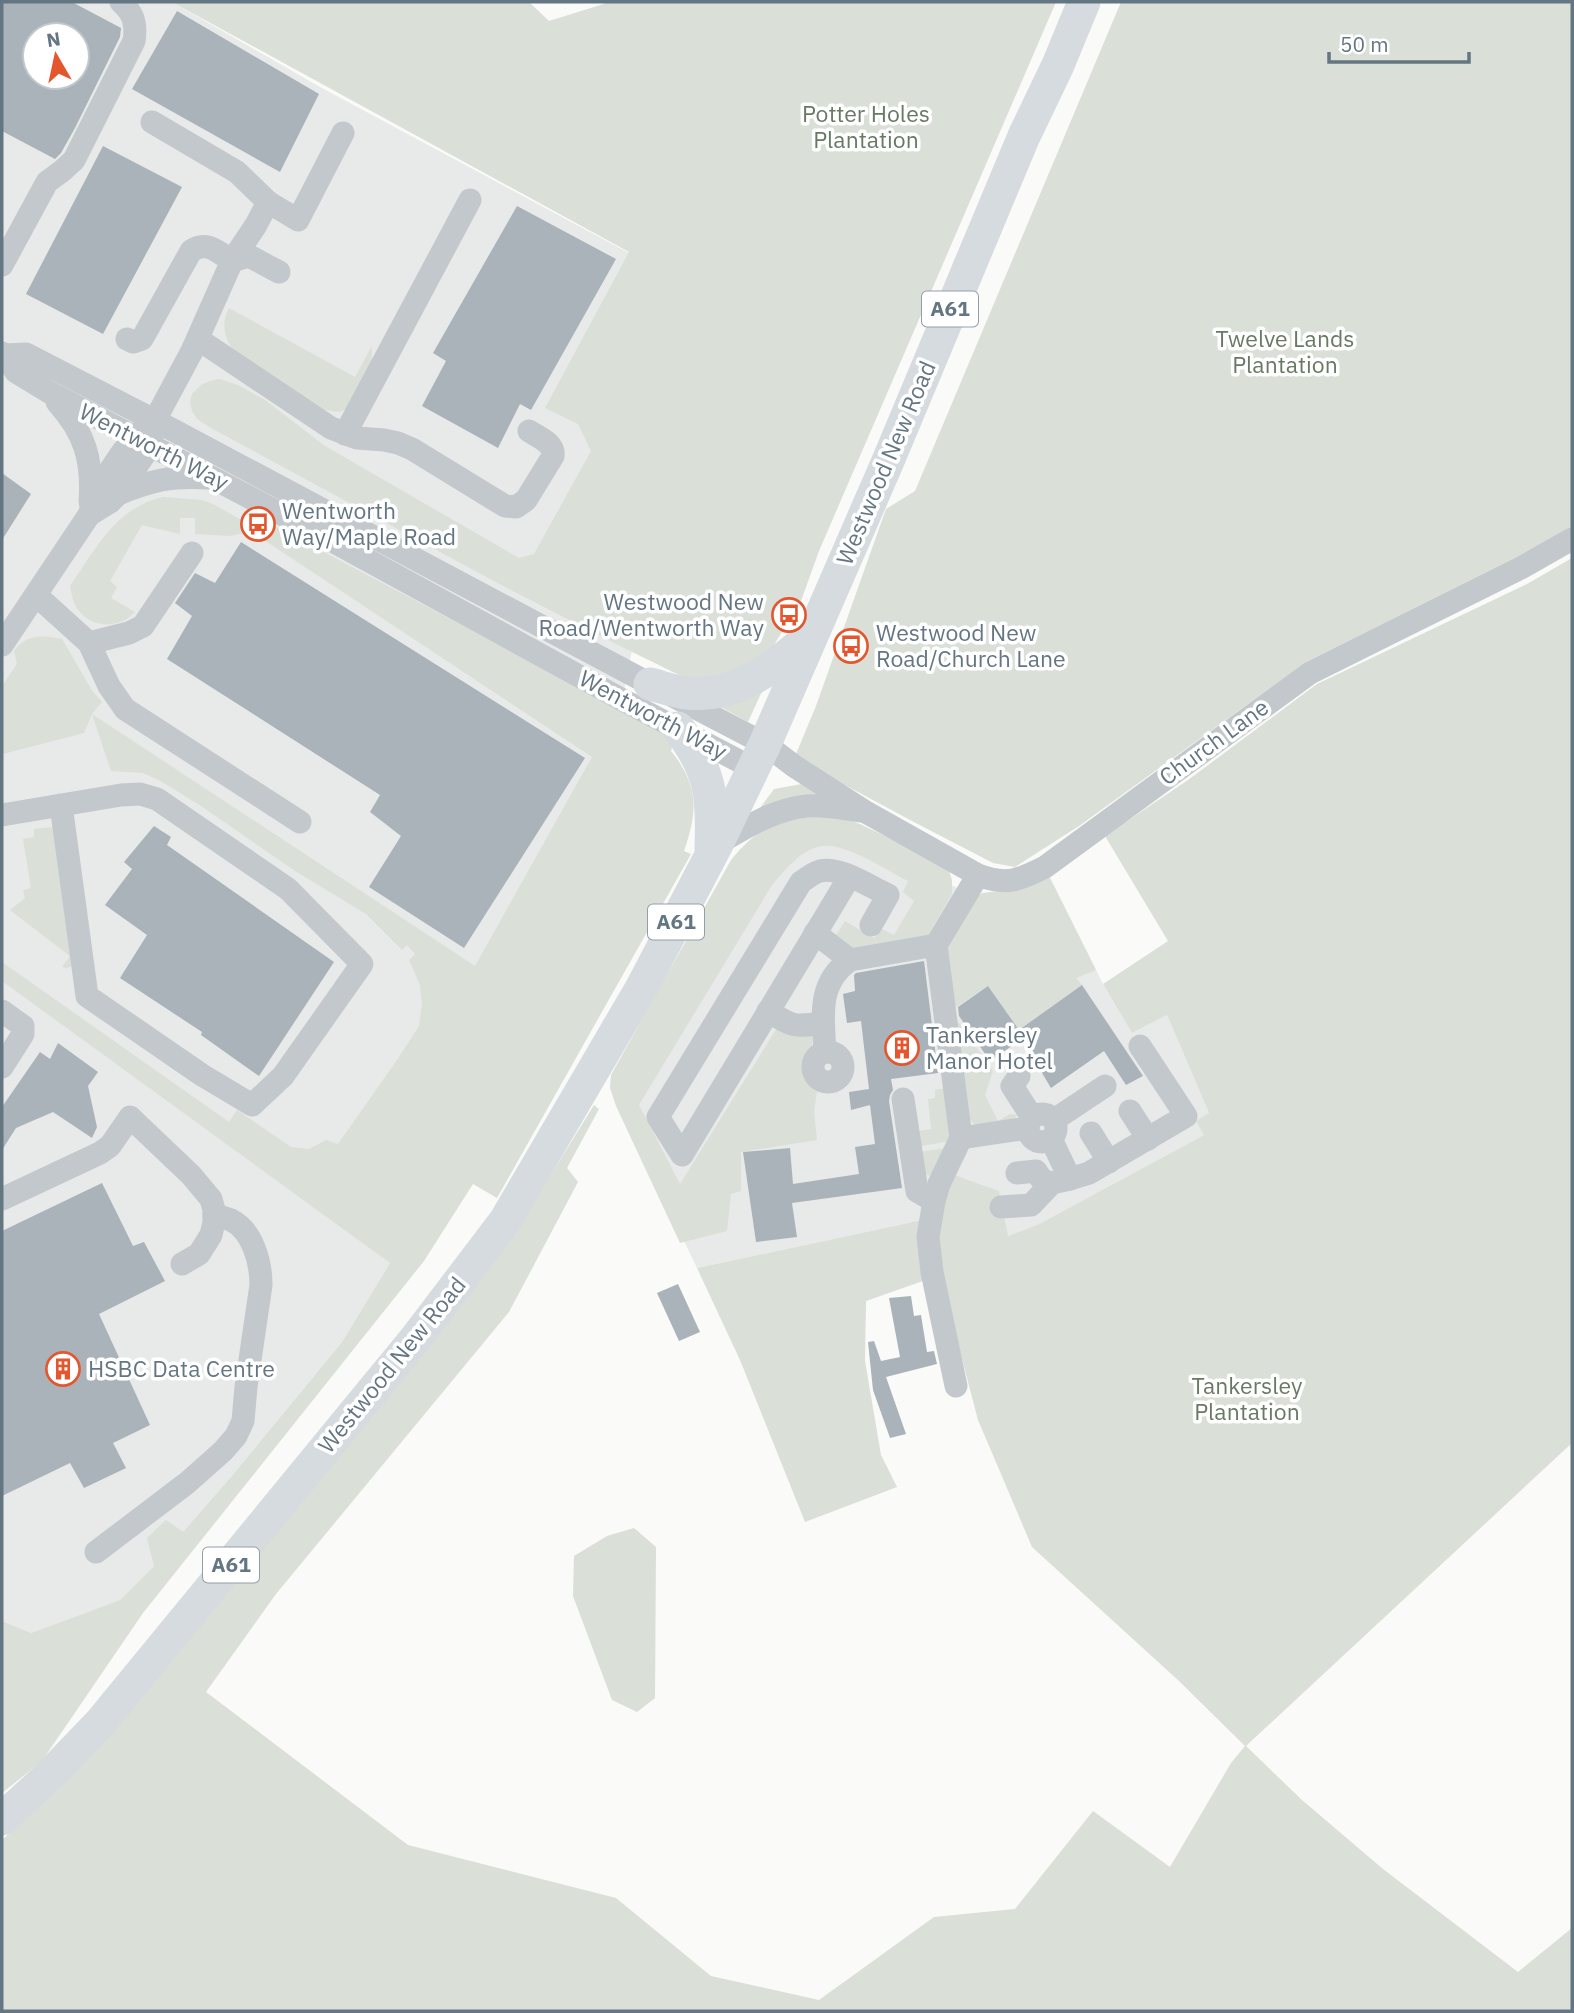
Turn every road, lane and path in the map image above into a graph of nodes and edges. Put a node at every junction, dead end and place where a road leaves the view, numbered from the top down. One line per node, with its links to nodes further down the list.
1 (121, 2): 8 (street)
2 (1084, 2): 24 (highway, Westwood New Road / A61)
3 (152, 122): 6 (street)
4 (343, 133): 6 (street)
5 (470, 200): 16 (street)
6 (268, 202): 7 (street)
7 (232, 261): 9 (street); 10 (street); 11 (street)
8 (2, 265)
9 (279, 272)
10 (127, 339)
11 (198, 339): 14 (street); 16 (street)
12 (3, 356): 13 (street, Wentworth Way); 14 (street, Wentworth Way)
13 (49, 392): 17 (street, Wentworth Way); 20 (street)
14 (155, 421): 17 (street); 27 (street, Wentworth Way)
15 (529, 431): 16 (street)
16 (345, 434)
17 (142, 441): 18 (street, Wentworth Way); 19 (street); 20 (street)
18 (214, 478): 19 (street); 28 (street, Wentworth Way)
19 (118, 494): 20 (street)
20 (89, 515): 23 (street)
21 (1572, 539): 35 (street, Church Lane)
22 (192, 553): 25 (street)
23 (36, 595): 25 (street); 26 (street)
24 (813, 634): 27 (highway); 29 (highway, Westwood New Road / A61)
25 (89, 643): 33 (street)
26 (2, 645)
27 (650, 684): 29 (street, Wentworth Way)
28 (678, 728): 29 (street, Wentworth Way); 34 (highway)
29 (760, 756): 31 (street, Church Lane); 34 (highway, Westwood New Road / A61)
30 (61, 805): 30 (street); 32 (street)
31 (864, 811): 34 (street, Church Lane); 35 (street, Church Lane)
32 (2, 815)
33 (300, 822)
34 (714, 851): 65 (highway, Westwood New Road / A61)
35 (978, 875): 39 (street)
36 (850, 876): 37 (street); 38 (street); 42 (street)
37 (870, 925)
38 (815, 933): 40 (street); 42 (street)
39 (936, 945): 40 (street); 53 (street)
40 (850, 960): 43 (street)
41 (2, 1011): 46 (street)
42 (768, 1011): 43 (street)
43 (823, 1023): 45 (street)
44 (1140, 1046): 54 (street)
45 (825, 1052)
46 (2, 1067)
47 (1019, 1076): 51 (street)
48 (1105, 1086): 51 (street)
49 (904, 1099): 59 (street)
50 (1130, 1111): 54 (street)
51 (1041, 1126): 53 (street); 57 (street)
52 (1091, 1133): 55 (street)
53 (961, 1138): 59 (street)
54 (1148, 1139): 55 (street)
55 (1109, 1162): 57 (street)
56 (1017, 1173): 57 (street)
57 (1061, 1181): 60 (street)
58 (2, 1199): 61 (street)
59 (934, 1200): 63 (street)
60 (1002, 1206)
61 (214, 1214): 62 (street); 64 (street)
62 (183, 1264)
63 (956, 1386)
64 (96, 1552)
65 (2, 1819)

